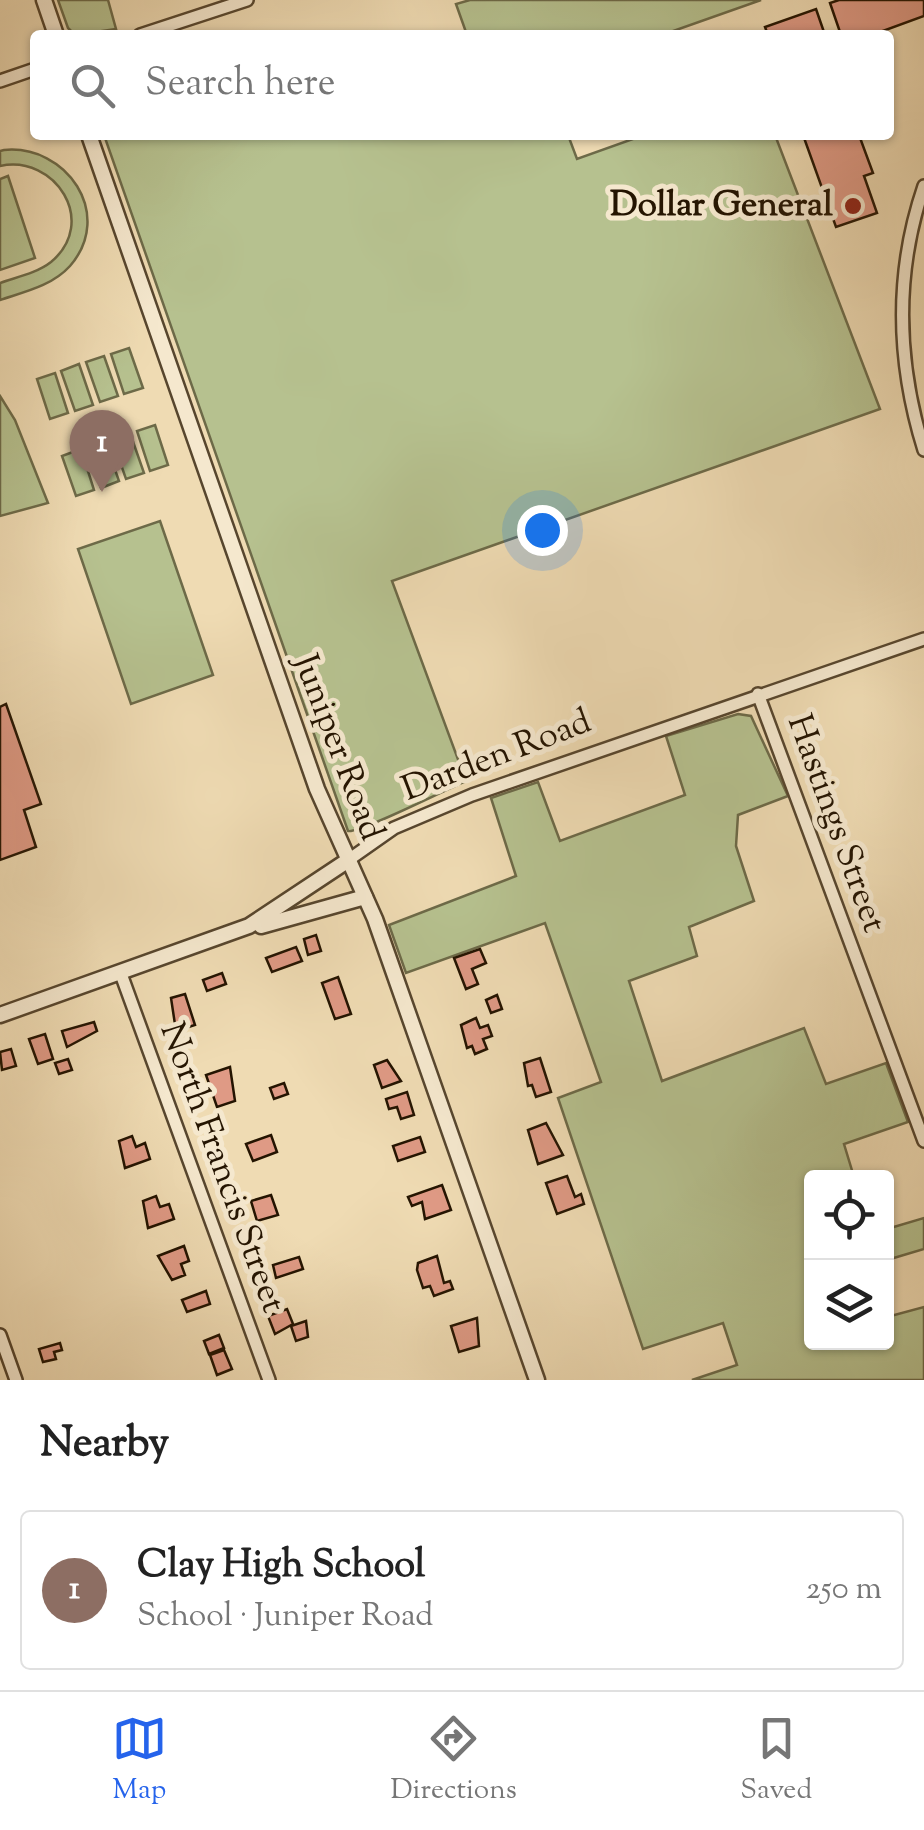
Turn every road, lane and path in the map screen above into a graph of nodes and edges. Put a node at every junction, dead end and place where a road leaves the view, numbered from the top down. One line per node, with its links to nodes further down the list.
1 (44, 0): 3 (street)
2 (247, 0): 4 (street)
3 (54, 30)
4 (155, 30)
5 (30, 72): 6 (street)
6 (0, 81)
7 (91, 140): 12 (street, Juniper Road)
8 (924, 186): 9 (street)
9 (923, 442)
10 (924, 640): 11 (street, Darden Road)
11 (758, 694): 12 (street, Darden Road); 17 (street, Hastings Street)
12 (347, 860): 13 (street, Juniper Road); 14 (street, Darden Road)
13 (365, 897): 14 (street); 21 (street, Juniper Road)
14 (217, 940): 15 (street, Darden Road)
15 (121, 974): 16 (street, Darden Road); 20 (street, North Francis Street)
16 (0, 1015)
17 (924, 1141)
18 (0, 1336): 19 (street)
19 (16, 1380)
20 (269, 1380)
21 (537, 1380)

